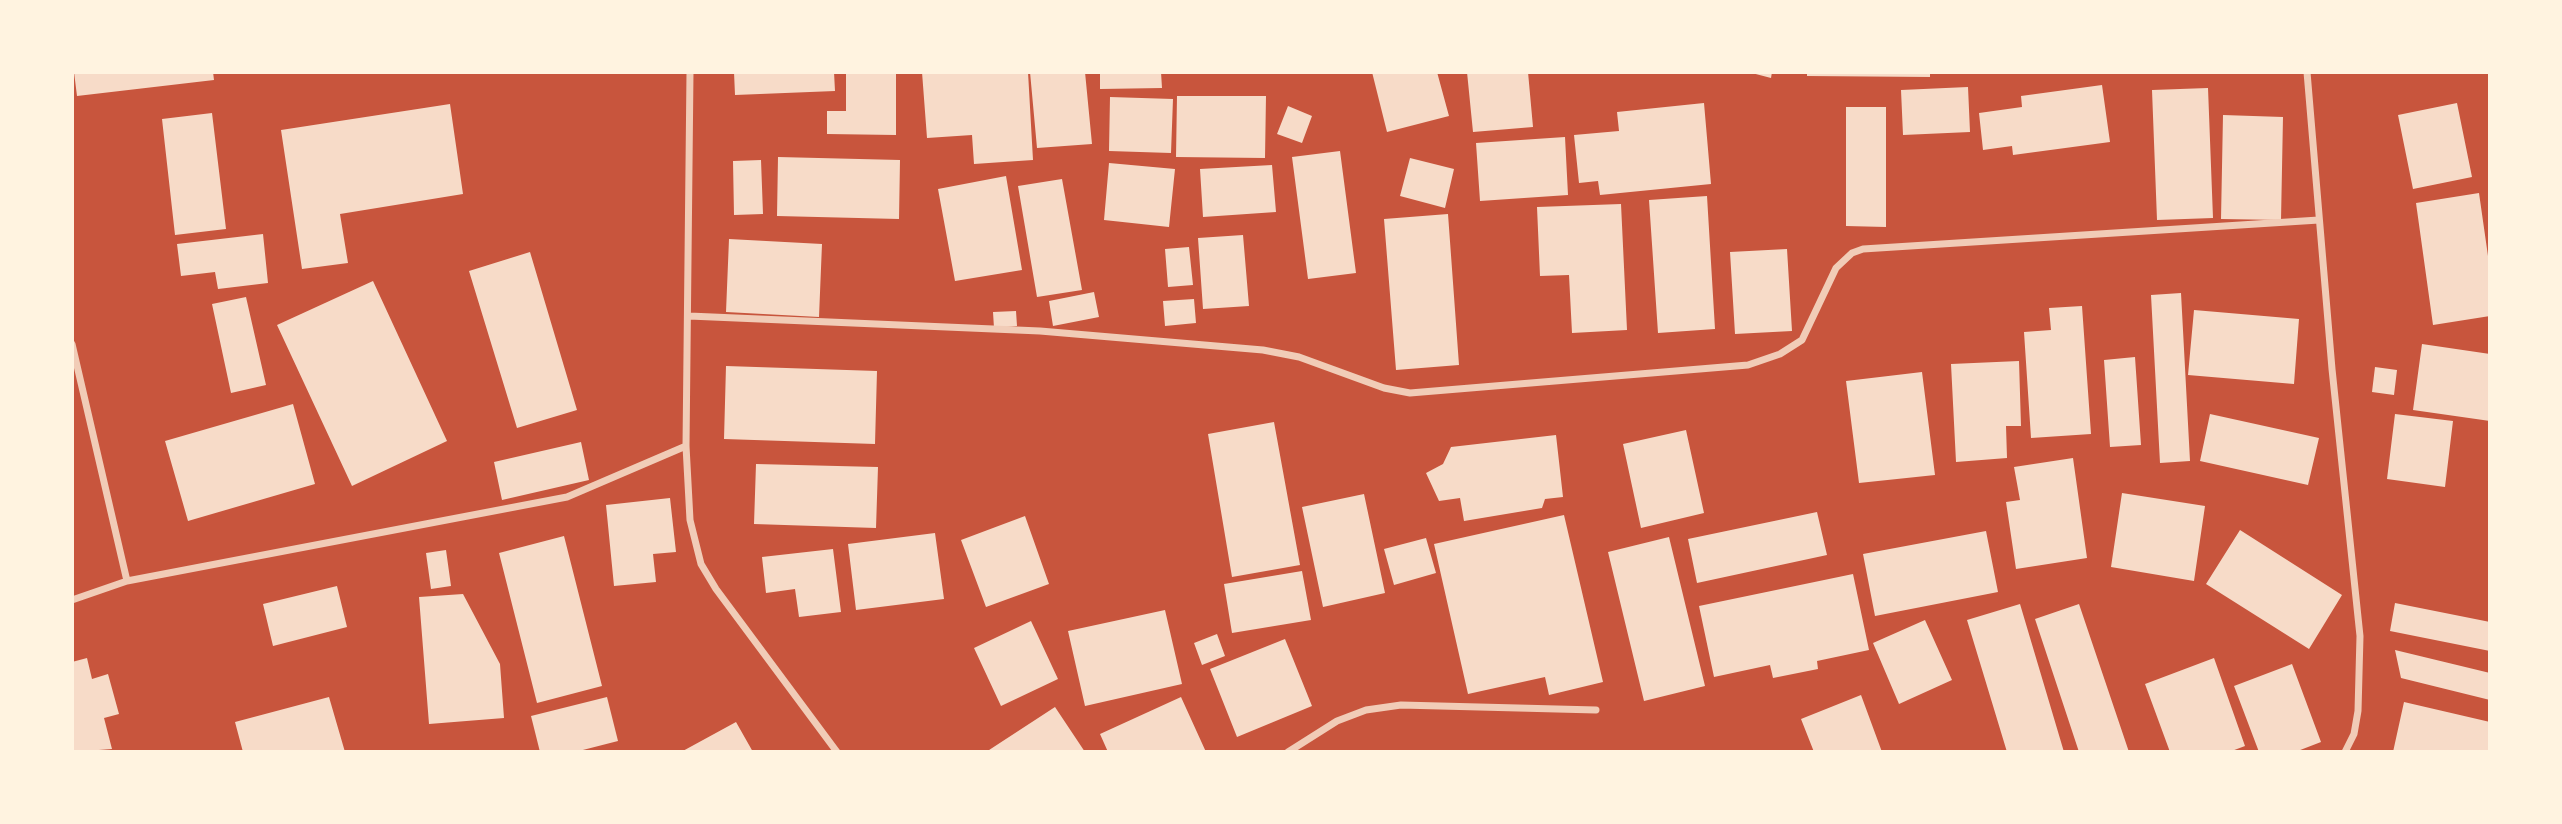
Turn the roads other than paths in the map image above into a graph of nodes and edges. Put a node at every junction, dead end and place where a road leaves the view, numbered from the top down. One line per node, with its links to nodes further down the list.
1 (690, 72): 4 (street)
2 (2307, 72): 3 (street)
3 (2319, 220): 4 (street); 12 (street)
4 (689, 316): 6 (street)
5 (72, 344): 7 (street)
6 (686, 446): 7 (street); 10 (street)
7 (127, 581): 8 (street)
8 (72, 600)
9 (1596, 710): 11 (street)
10 (837, 752)
11 (1288, 752)
12 (2345, 752)

